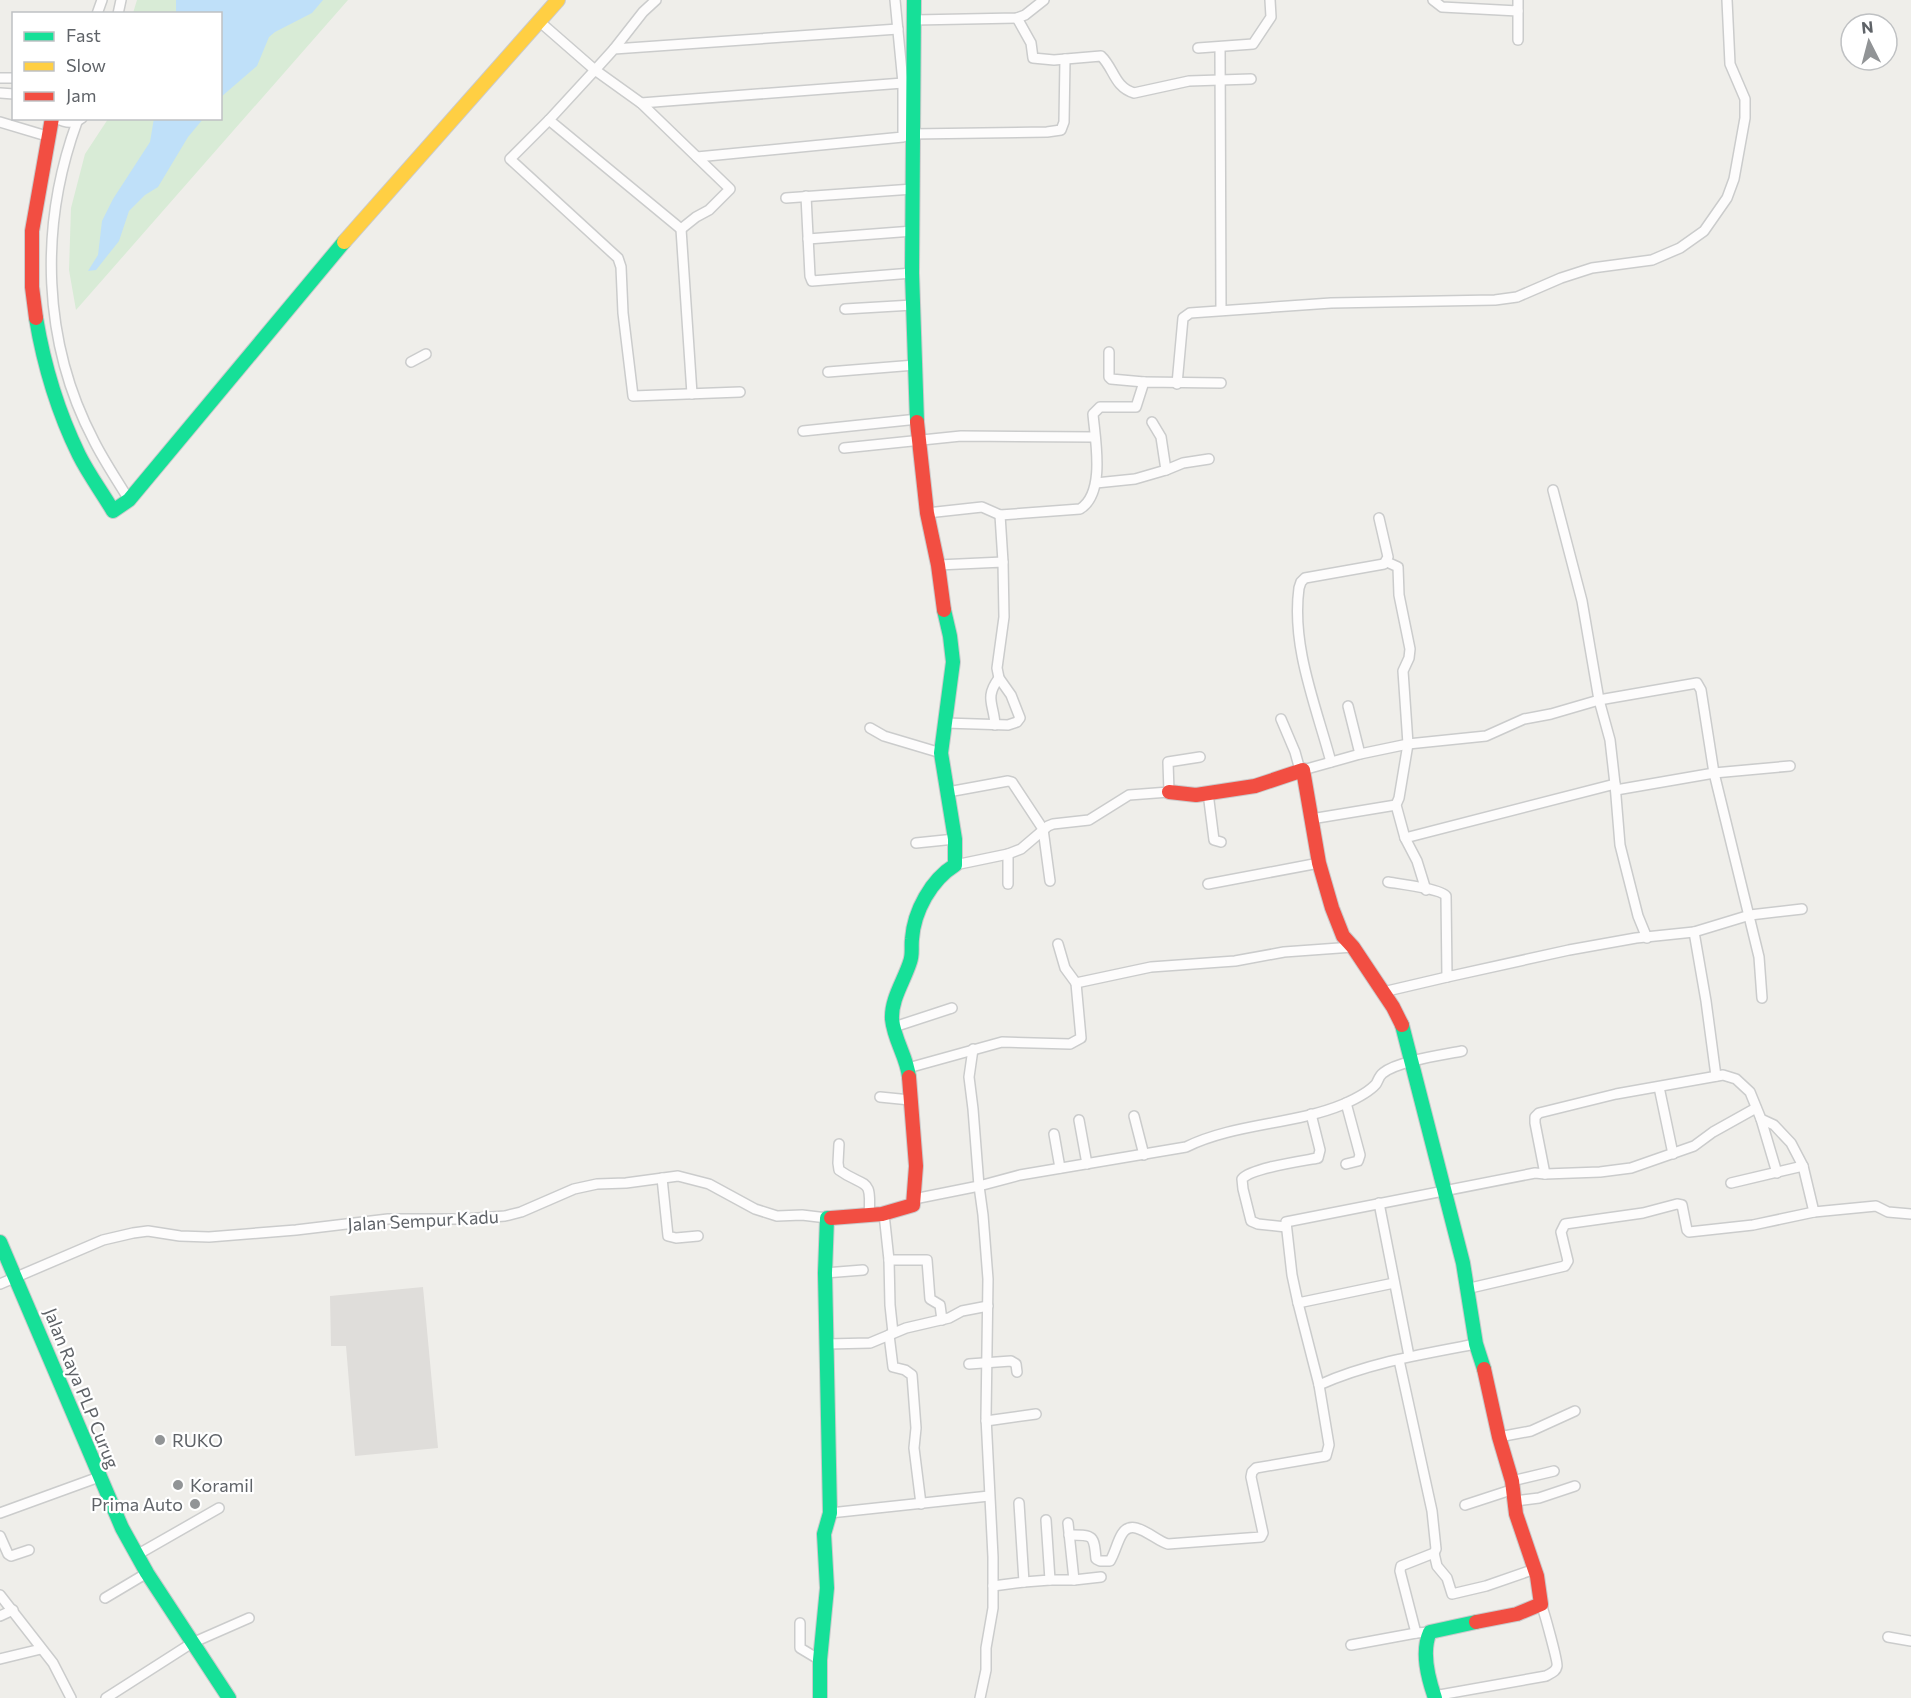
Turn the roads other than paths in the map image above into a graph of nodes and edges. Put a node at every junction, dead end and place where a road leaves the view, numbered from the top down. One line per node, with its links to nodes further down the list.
1 (558, 0): 13 (street)
2 (656, 0): 18 (street)
3 (896, 0): 14 (street)
4 (914, 0): 12 (street)
5 (1044, 0): 11 (street)
6 (1270, 0): 16 (street)
7 (1433, 0): 10 (street)
8 (1518, 0): 10 (street)
9 (1727, 0): 42 (street)
10 (1518, 11): 15 (street)
11 (1017, 18): 12 (street); 19 (street)
12 (914, 20): 30 (street)
13 (540, 22): 20 (street); 63 (street)
14 (898, 29): 18 (street); 23 (street)
15 (1518, 40)
16 (1220, 47): 17 (street); 22 (street)
17 (1198, 48)
18 (614, 49): 20 (street)
19 (1065, 59): 22 (street); 30 (street)
20 (595, 70): 24 (street); 28 (street)
21 (1251, 79): 22 (street)
22 (1219, 80): 42 (street)
23 (903, 83): 24 (street); 32 (street)
24 (641, 103): 32 (street)
25 (54, 120): 31 (street)
26 (59, 120): 27 (street)
27 (80, 120): 63 (street)
28 (549, 120): 36 (street); 52 (street)
29 (0, 122): 31 (street)
30 (912, 134): 33 (street)
31 (50, 138): 63 (street)
32 (697, 157): 36 (street)
33 (913, 189): 34 (street); 37 (street)
34 (806, 196): 35 (street); 38 (street)
35 (786, 198)
36 (681, 229): 52 (street)
37 (913, 231): 38 (street); 39 (street)
38 (808, 239): 39 (street)
39 (912, 273): 40 (street)
40 (913, 305): 41 (street); 46 (street)
41 (845, 309)
42 (1221, 310): 50 (street)
43 (1109, 352): 48 (street)
44 (426, 354): 45 (street)
45 (411, 362)
46 (915, 365): 47 (street); 53 (street)
47 (828, 372)
48 (1144, 382): 50 (street); 56 (street)
49 (1221, 383): 50 (street)
50 (1177, 384)
51 (740, 392): 52 (street)
52 (692, 394)
53 (918, 419): 55 (street); 57 (street)
54 (1152, 422): 60 (street)
55 (803, 431)
56 (1094, 437): 57 (street); 61 (street)
57 (918, 440): 58 (street); 64 (street)
58 (844, 448)
59 (1209, 459): 60 (street)
60 (1166, 470): 61 (street)
61 (1096, 483): 65 (street)
62 (1553, 490): 71 (street)
63 (129, 500)
64 (927, 513): 65 (street); 69 (street)
65 (1000, 515): 67 (street)
66 (1379, 518): 68 (street)
67 (1003, 562): 69 (street); 70 (street)
68 (1387, 562): 77 (street); 81 (street)
69 (939, 565): 74 (street)
70 (999, 678): 75 (street); 75 (street)
71 (1599, 700): 77 (street); 84 (street); 85 (street)
72 (1348, 706): 79 (street)
73 (1281, 719): 83 (street)
74 (945, 723): 75 (street); 78 (street)
75 (995, 725)
76 (870, 728): 78 (street)
77 (1408, 744): 79 (street); 89 (street)
78 (941, 753): 86 (street)
79 (1360, 754): 81 (street)
80 (1200, 757): 87 (street)
81 (1331, 762): 83 (street)
82 (1790, 766): 84 (street)
83 (1301, 770): 88 (street); 90 (street)
84 (1714, 773): 85 (street); 105 (street)
85 (1615, 787): 92 (street); 107 (street)
86 (948, 792): 91 (street); 93 (street)
87 (1169, 792): 88 (street); 91 (street)
88 (1208, 793): 94 (street)
89 (1396, 805): 90 (street); 92 (street)
90 (1311, 819): 97 (street)
91 (1043, 829): 96 (street); 99 (street)
92 (1405, 838): 103 (street)
93 (955, 839): 95 (street); 98 (street)
94 (1221, 842)
95 (916, 843)
96 (1008, 854): 98 (street); 101 (street)
97 (1319, 863): 102 (street); 109 (street)
98 (955, 865): 115 (street)
99 (1050, 881)
100 (1388, 882): 103 (street)
101 (1008, 884)
102 (1208, 884)
103 (1426, 890): 110 (street)
104 (1802, 909): 105 (street)
105 (1750, 915): 106 (street); 113 (street)
106 (1694, 932): 107 (street); 120 (street)
107 (1647, 938): 110 (street)
108 (1058, 944): 111 (street)
109 (1353, 947): 111 (street); 112 (street)
110 (1447, 977): 112 (street)
111 (1076, 983): 116 (street)
112 (1383, 992): 118 (street)
113 (1762, 998)
114 (952, 1008): 115 (street)
115 (894, 1027): 119 (street)
116 (973, 1049): 119 (street); 142 (street)
117 (1462, 1051): 118 (street)
118 (1412, 1061): 124 (street); 143 (street)
119 (908, 1068): 123 (street)
120 (1716, 1076): 121 (street); 125 (street)
121 (1659, 1087): 132 (street); 139 (street)
122 (880, 1097): 123 (street)
123 (910, 1101): 144 (street)
124 (1346, 1103): 126 (street); 135 (street)
125 (1756, 1108): 128 (street); 132 (street)
126 (1311, 1114): 133 (street); 151 (street)
127 (1134, 1116): 133 (street)
128 (1761, 1119): 136 (street); 138 (street)
129 (1079, 1120): 134 (street)
130 (1054, 1134): 137 (street)
131 (839, 1144): 149 (street)
132 (1672, 1154): 139 (street)
133 (1144, 1155): 134 (street)
134 (1087, 1164): 137 (street)
135 (1346, 1164)
136 (1803, 1166): 138 (street); 146 (street)
137 (1060, 1168): 142 (street)
138 (1777, 1173): 141 (street)
139 (1545, 1174): 143 (street)
140 (662, 1178): 150 (street, Jalan Sempur Kadu); 152 (street); 157 (street, Jalan Sempur Kadu)
141 (1731, 1183)
142 (979, 1186): 144 (street); 162 (street)
143 (1445, 1192): 145 (street); 160 (street)
144 (914, 1199): 147 (street)
145 (1379, 1203): 151 (street); 158 (street)
146 (1814, 1212): 148 (street); 160 (street)
147 (884, 1214): 149 (street); 154 (street)
148 (1911, 1214)
149 (869, 1215): 150 (street)
150 (826, 1218): 156 (street)
151 (1286, 1227): 161 (street)
152 (698, 1236)
153 (0, 1242): 157 (street, Jalan Raya PLP Curug)
154 (890, 1260): 163 (street); 164 (street)
155 (863, 1270): 156 (street)
156 (825, 1273): 165 (street)
157 (14, 1277): 159 (street, Jalan Sempur Kadu); 178 (street, Jalan Raya PLP Curug)
158 (1394, 1283): 161 (street); 167 (street)
159 (0, 1284)
160 (1466, 1289): 166 (street)
161 (1298, 1303): 172 (street)
162 (988, 1306): 163 (street); 169 (street)
163 (942, 1320): 164 (street)
164 (891, 1334): 165 (street); 183 (street)
165 (827, 1344): 187 (street)
166 (1476, 1344): 167 (street); 176 (street)
167 (1409, 1356): 168 (street)
168 (1399, 1360): 172 (street); 194 (street)
169 (987, 1362): 170 (street); 171 (street); 175 (street)
170 (969, 1365)
171 (1017, 1372)
172 (1319, 1385): 190 (street)
173 (1575, 1411): 176 (street)
174 (1036, 1414): 175 (street)
175 (986, 1421): 181 (street)
176 (1499, 1437): 180 (street)
177 (1554, 1471): 180 (street)
178 (99, 1477): 186 (street); 193 (street, Jalan Raya PLP Curug)
179 (1575, 1486): 180 (street)
180 (1513, 1490): 184 (street); 195 (street)
181 (989, 1496): 183 (street); 201 (street)
182 (1019, 1503): 200 (street)
183 (921, 1504): 187 (street)
184 (1465, 1505)
185 (219, 1508): 193 (street)
186 (0, 1513)
187 (830, 1513): 216 (street)
188 (1046, 1520): 198 (street)
189 (1068, 1523): 190 (street)
190 (1069, 1535): 199 (street)
191 (0, 1536): 192 (street)
192 (29, 1550)
193 (136, 1552): 196 (street, Jalan Raya PLP Curug)
194 (1434, 1552): 195 (street); 209 (street)
195 (1535, 1569): 204 (street)
196 (147, 1573): 203 (street); 212 (street, Jalan Raya PLP Curug)
197 (1101, 1577): 199 (street)
198 (1050, 1580): 199 (street); 200 (street)
199 (1074, 1580)
200 (1024, 1582): 201 (street)
201 (993, 1586): 222 (street)
202 (0, 1595): 205 (street)
203 (105, 1598)
204 (1541, 1604): 209 (street); 217 (street)
205 (13, 1610): 206 (street); 214 (street)
206 (0, 1616)
207 (249, 1617): 212 (street)
208 (800, 1623): 216 (street)
209 (1423, 1633): 213 (street); 217 (street)
210 (1888, 1638): 211 (street)
211 (1911, 1641)
212 (192, 1643): 219 (street); 220 (street, Jalan Raya PLP Curug)
213 (1350, 1645)
214 (41, 1649): 215 (street); 218 (street)
215 (0, 1659)
216 (820, 1660): 221 (street)
217 (1435, 1697)
218 (71, 1698)
219 (106, 1698)
220 (229, 1698)
221 (820, 1698)
222 (980, 1698)

